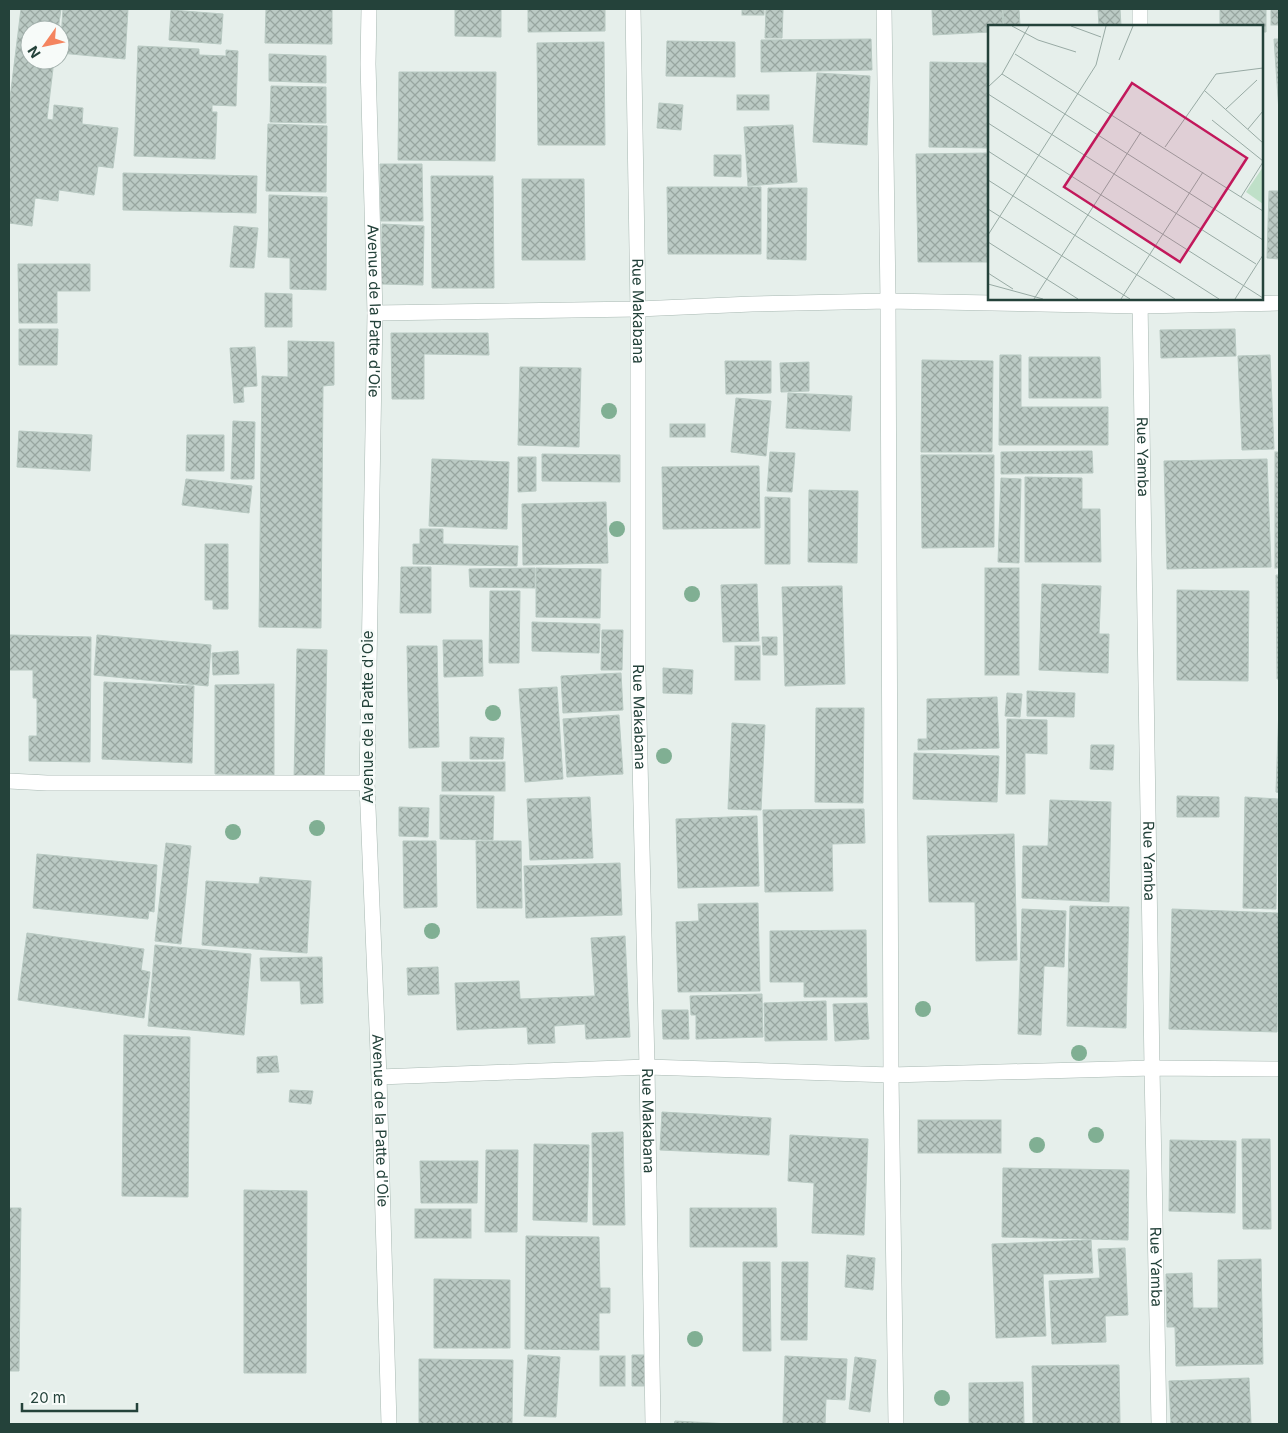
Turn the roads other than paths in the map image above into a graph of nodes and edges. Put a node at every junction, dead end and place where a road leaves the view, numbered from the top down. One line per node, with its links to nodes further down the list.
1 (369, 9): 10 (street, Avenue de la Patte d'Oie)
2 (633, 9): 9 (street, Rue Makabana)
3 (884, 9): 6 (street)
4 (1140, 9): 5 (street)
5 (1140, 25)
6 (888, 301): 7 (street); 9 (street); 16 (street)
7 (1140, 303): 8 (street); 14 (street, Rue Yamba)
8 (1279, 303)
9 (638, 309): 10 (street); 13 (street, Rue Makabana)
10 (375, 313): 12 (street, Avenue de la Patte d'Oie)
11 (9, 781): 12 (street)
12 (366, 783): 17 (street, Avenue de la Patte d'Oie)
13 (647, 1066): 16 (street); 17 (street); 19 (street, Rue Makabana)
14 (1152, 1068): 15 (street); 16 (street); 21 (street, Rue Yamba)
15 (1279, 1069)
16 (891, 1075): 20 (street)
17 (379, 1077): 18 (street, Avenue de la Patte d'Oie)
18 (389, 1424)
19 (653, 1424)
20 (896, 1424)
21 (1159, 1424)

